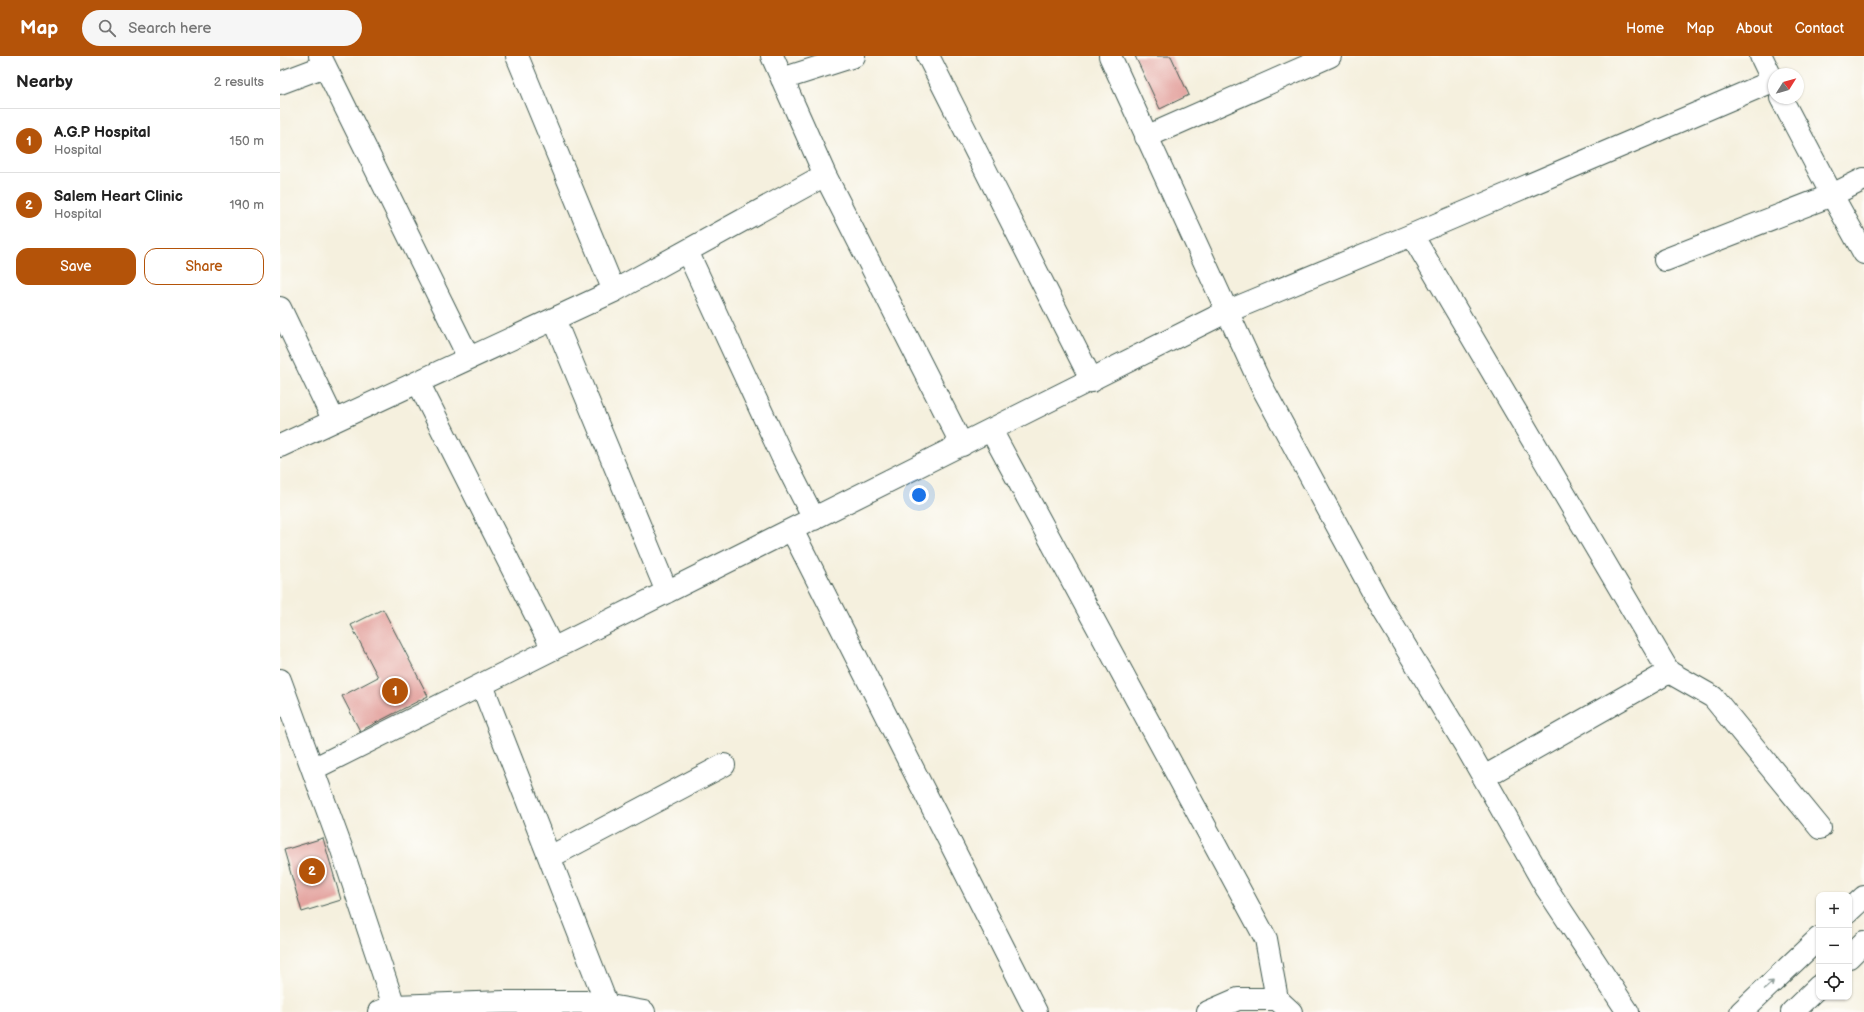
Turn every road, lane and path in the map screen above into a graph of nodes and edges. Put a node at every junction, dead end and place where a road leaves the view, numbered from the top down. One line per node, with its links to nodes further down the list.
1 (516, 56): 22 (street)
2 (772, 56): 10 (street)
3 (854, 56): 10 (street)
4 (928, 56): 27 (street)
5 (1110, 56): 14 (street)
6 (1330, 56): 14 (street)
7 (1761, 56): 9 (street)
8 (322, 61): 11 (street); 26 (street)
9 (1768, 71)
10 (782, 79): 15 (street)
11 (280, 83)
12 (1768, 91): 18 (street)
13 (1784, 104): 17 (street)
14 (1146, 137): 24 (street)
15 (825, 176): 19 (street); 31 (street)
16 (1864, 179): 17 (street)
17 (1832, 195): 20 (street); 21 (street)
18 (1412, 235): 24 (street); 37 (street)
19 (686, 251): 22 (street); 33 (street)
20 (1864, 253)
21 (1665, 260)
22 (614, 291): 25 (street)
23 (280, 308): 29 (street)
24 (1226, 312): 27 (street); 42 (street)
25 (554, 319): 26 (street); 35 (street)
26 (469, 358): 28 (street)
27 (1092, 380): 30 (street)
28 (418, 382): 29 (street); 36 (street)
29 (334, 421): 32 (street)
30 (991, 430): 31 (street); 52 (street)
31 (962, 445): 33 (street)
32 (280, 446)
33 (814, 519): 34 (street)
34 (792, 530): 35 (street); 55 (street)
35 (667, 592): 36 (street)
36 (553, 650): 39 (street)
37 (1669, 672): 42 (street); 43 (street)
38 (280, 680): 41 (street)
39 (482, 685): 41 (street); 44 (street)
40 (724, 765): 44 (street)
41 (313, 769): 53 (street)
42 (1484, 777): 57 (street)
43 (1820, 828)
44 (550, 857): 51 (street)
45 (1864, 898): 46 (street)
46 (1852, 908)
47 (1816, 941): 58 (street, one-way to 47)
48 (1864, 942): 49 (street)
49 (1852, 954)
50 (1816, 989): 59 (street)
51 (607, 1005): 53 (street); 54 (street)
52 (1284, 1006): 56 (street)
53 (387, 1009)
54 (644, 1012)
55 (1036, 1012)
56 (1208, 1012)
57 (1628, 1012)
58 (1741, 1012)
59 (1792, 1012)

